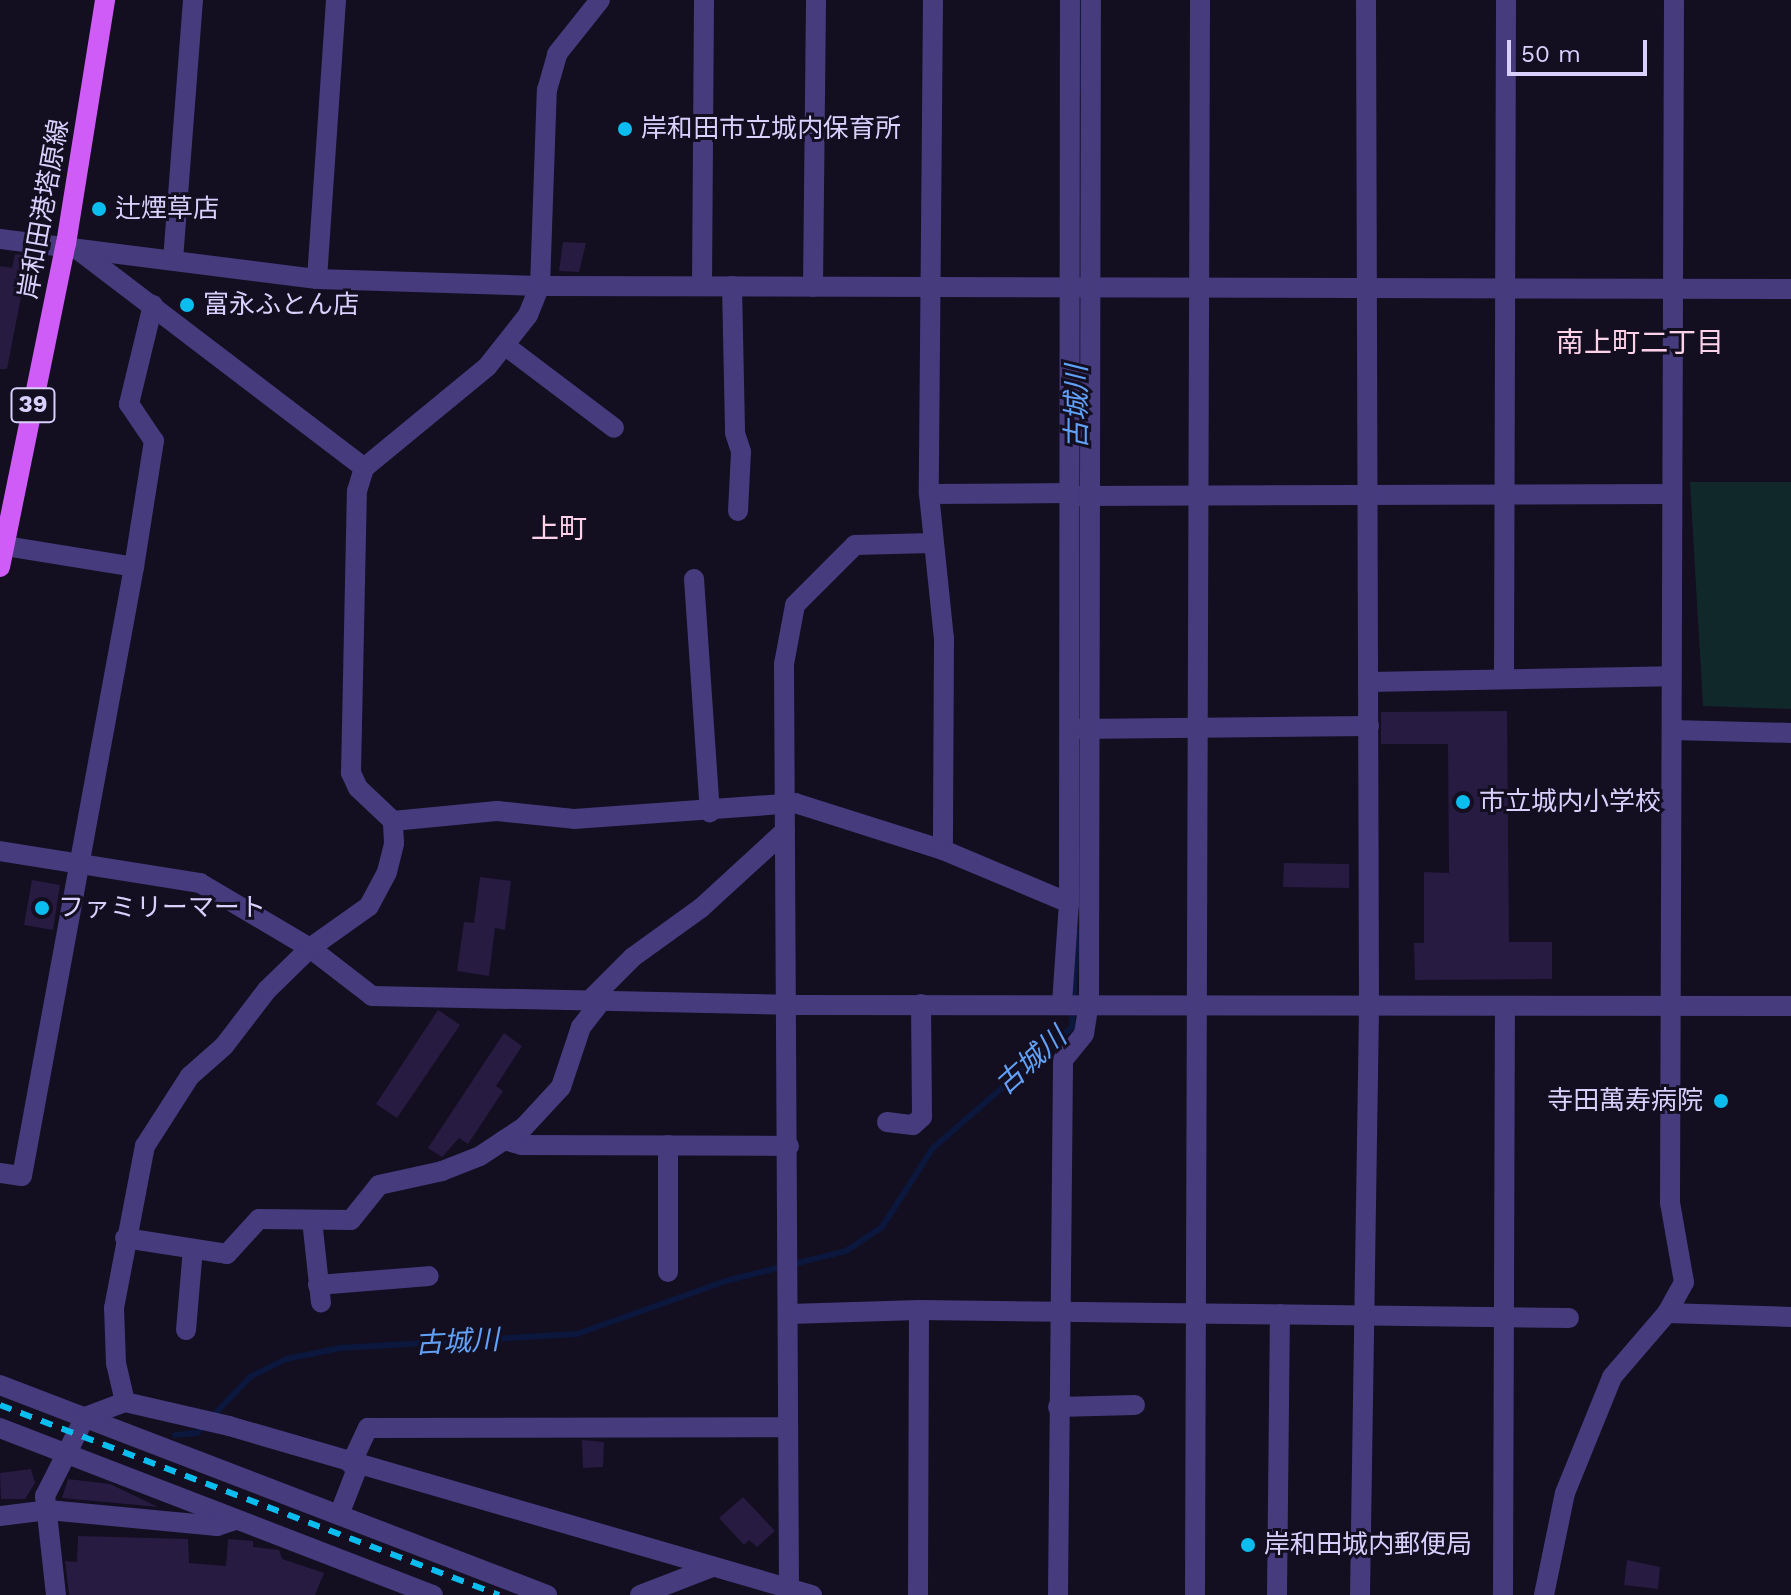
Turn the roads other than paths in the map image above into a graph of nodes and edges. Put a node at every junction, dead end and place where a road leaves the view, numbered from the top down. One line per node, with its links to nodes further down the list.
1 (105, 0): 15 (main road, 岸和田港塔原線 / 39)
2 (193, 0): 16 (street)
3 (336, 0): 17 (street)
4 (600, 0): 18 (street)
5 (704, 0): 19 (street)
6 (816, 0): 21 (street)
7 (933, 0): 22 (street)
8 (1070, 0): 23 (street)
9 (1091, 0): 23 (street)
10 (1200, 0): 24 (street)
11 (1366, 0): 25 (street)
12 (1506, 0): 27 (street)
13 (1674, 0): 28 (street)
14 (0, 239): 15 (street)
15 (66, 244): 16 (street); 29 (street); 41 (main road, 岸和田港塔原線 / 39)
16 (173, 260): 17 (street)
17 (317, 279): 18 (street)
18 (540, 286): 19 (street); 30 (street)
19 (702, 286): 20 (street)
20 (732, 286): 21 (street); 39 (street)
21 (813, 287): 22 (street)
22 (932, 287): 23 (street); 33 (street)
23 (1079, 288): 24 (street); 35 (street)
24 (1200, 288): 25 (street); 36 (street)
25 (1365, 288): 27 (street); 38 (street)
26 (1791, 289): 28 (street)
27 (1506, 291): 28 (street); 37 (street)
28 (1672, 291): 34 (street)
29 (153, 305): 32 (street); 43 (street)
30 (507, 347): 31 (street); 32 (street)
31 (614, 428)
32 (364, 468): 55 (street)
33 (929, 494): 35 (street); 40 (street)
34 (1672, 494): 37 (street); 46 (street)
35 (1075, 495): 36 (street); 50 (street)
36 (1197, 495): 38 (street); 49 (street)
37 (1506, 496): 38 (street); 45 (street)
38 (1370, 498): 47 (street)
39 (738, 511)
40 (932, 543): 53 (street); 57 (street)
41 (2, 545): 42 (main road, 岸和田港塔原線 / 39); 43 (street)
42 (0, 567)
43 (134, 567): 59 (street)
44 (694, 579): 54 (street)
45 (1504, 676): 46 (street); 47 (street)
46 (1670, 676): 51 (street)
47 (1369, 682): 48 (street)
48 (1369, 726): 49 (street); 71 (street)
49 (1196, 727): 50 (street); 68 (street)
50 (1077, 729): 60 (street); 64 (street)
51 (1672, 730): 52 (street); 66 (street)
52 (1791, 733)
53 (785, 805): 54 (street); 56 (street); 57 (street)
54 (710, 812): 55 (street)
55 (393, 821): 61 (street)
56 (785, 831): 62 (street); 67 (street)
57 (943, 850): 60 (street)
58 (0, 851): 59 (street)
59 (80, 865): 61 (street); 76 (street)
60 (1069, 903): 63 (street)
61 (310, 948): 62 (street); 78 (street)
62 (597, 999): 67 (street); 73 (street)
63 (1063, 1003): 64 (street); 65 (street)
64 (1088, 1003): 68 (street); 88 (street)
65 (921, 1004): 67 (street); 72 (street)
66 (1671, 1004): 69 (street); 70 (street); 84 (street)
67 (789, 1005): 75 (street)
68 (1197, 1005): 71 (street); 83 (street)
69 (1505, 1006): 71 (street); 89 (street)
70 (1791, 1006)
71 (1369, 1007): 87 (street)
72 (887, 1122)
73 (504, 1140): 74 (street); 77 (street)
74 (668, 1145): 75 (street); 80 (street)
75 (789, 1146): 85 (street)
76 (0, 1173)
77 (312, 1220): 79 (street); 81 (street)
78 (125, 1238): 79 (street); 94 (street)
79 (193, 1249): 92 (street)
80 (668, 1272)
81 (429, 1276)
82 (919, 1310): 85 (street); 88 (street); 113 (street)
83 (1197, 1313): 86 (street); 88 (street); 115 (street)
84 (1667, 1313): 90 (street); 119 (street)
85 (789, 1314): 98 (street)
86 (1280, 1314): 87 (street); 116 (street)
87 (1363, 1314): 89 (street); 117 (street)
88 (1058, 1315): 96 (street)
89 (1505, 1316): 91 (street); 118 (street)
90 (1791, 1317)
91 (1569, 1318)
92 (186, 1330)
93 (0, 1385): 97 (street)
94 (125, 1402): 97 (street); 101 (street)
95 (1135, 1405): 96 (street)
96 (1058, 1407): 114 (street)
97 (85, 1417): 100 (street); 103 (street)
98 (788, 1427): 101 (street); 107 (street)
99 (0, 1428): 100 (street)
100 (64, 1452): 102 (street); 105 (street)
101 (354, 1465): 103 (street); 106 (street)
102 (48, 1510): 104 (street); 105 (street); 108 (street)
103 (339, 1515): 110 (street)
104 (0, 1516)
105 (236, 1520): 109 (street)
106 (710, 1568): 107 (street); 111 (street)
107 (789, 1589): 112 (street)
108 (56, 1595)
109 (433, 1595)
110 (547, 1595)
111 (640, 1595)
112 (812, 1595)
113 (918, 1595)
114 (1058, 1595)
115 (1195, 1595)
116 (1277, 1595)
117 (1360, 1595)
118 (1503, 1595)
119 (1544, 1595)

